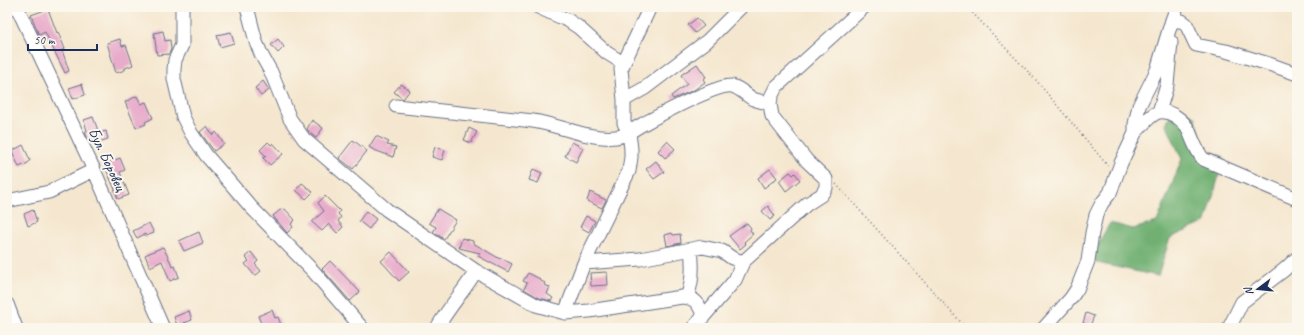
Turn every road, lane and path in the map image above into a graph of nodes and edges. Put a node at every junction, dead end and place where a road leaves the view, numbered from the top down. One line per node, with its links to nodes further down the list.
1 (17, 7): 19 (street, Бул. Боровец)
2 (182, 7): 35 (street)
3 (247, 7): 28 (street)
4 (538, 7): 11 (street)
5 (650, 7): 11 (street)
6 (741, 7): 13 (street)
7 (864, 7): 14 (street)
8 (967, 7): 20 (path)
9 (1177, 7): 10 (street)
10 (1170, 25): 12 (street); 16 (street); 18 (street)
11 (623, 63): 13 (street)
12 (1297, 74)
13 (624, 100): 17 (street)
14 (770, 104): 17 (street); 21 (street)
15 (396, 106): 17 (street)
16 (1159, 112): 18 (street); 22 (street)
17 (629, 133): 27 (street)
18 (1135, 133): 20 (street)
19 (94, 170): 23 (street); 34 (street, Бул. Боровец)
20 (1116, 176): 39 (street)
21 (826, 179): 26 (street); 38 (path)
22 (1297, 199)
23 (7, 201)
24 (691, 250): 26 (street); 27 (street); 29 (street)
25 (1297, 258): 40 (street)
26 (743, 262): 32 (street)
27 (584, 263): 31 (street)
28 (476, 271): 31 (street); 36 (street)
29 (687, 297): 31 (street); 32 (street)
30 (7, 304): 33 (street)
31 (565, 313)
32 (704, 316): 37 (street)
33 (16, 328)
34 (163, 328)
35 (362, 328)
36 (437, 328)
37 (693, 328)
38 (966, 328)
39 (1044, 328)
40 (1229, 328)

